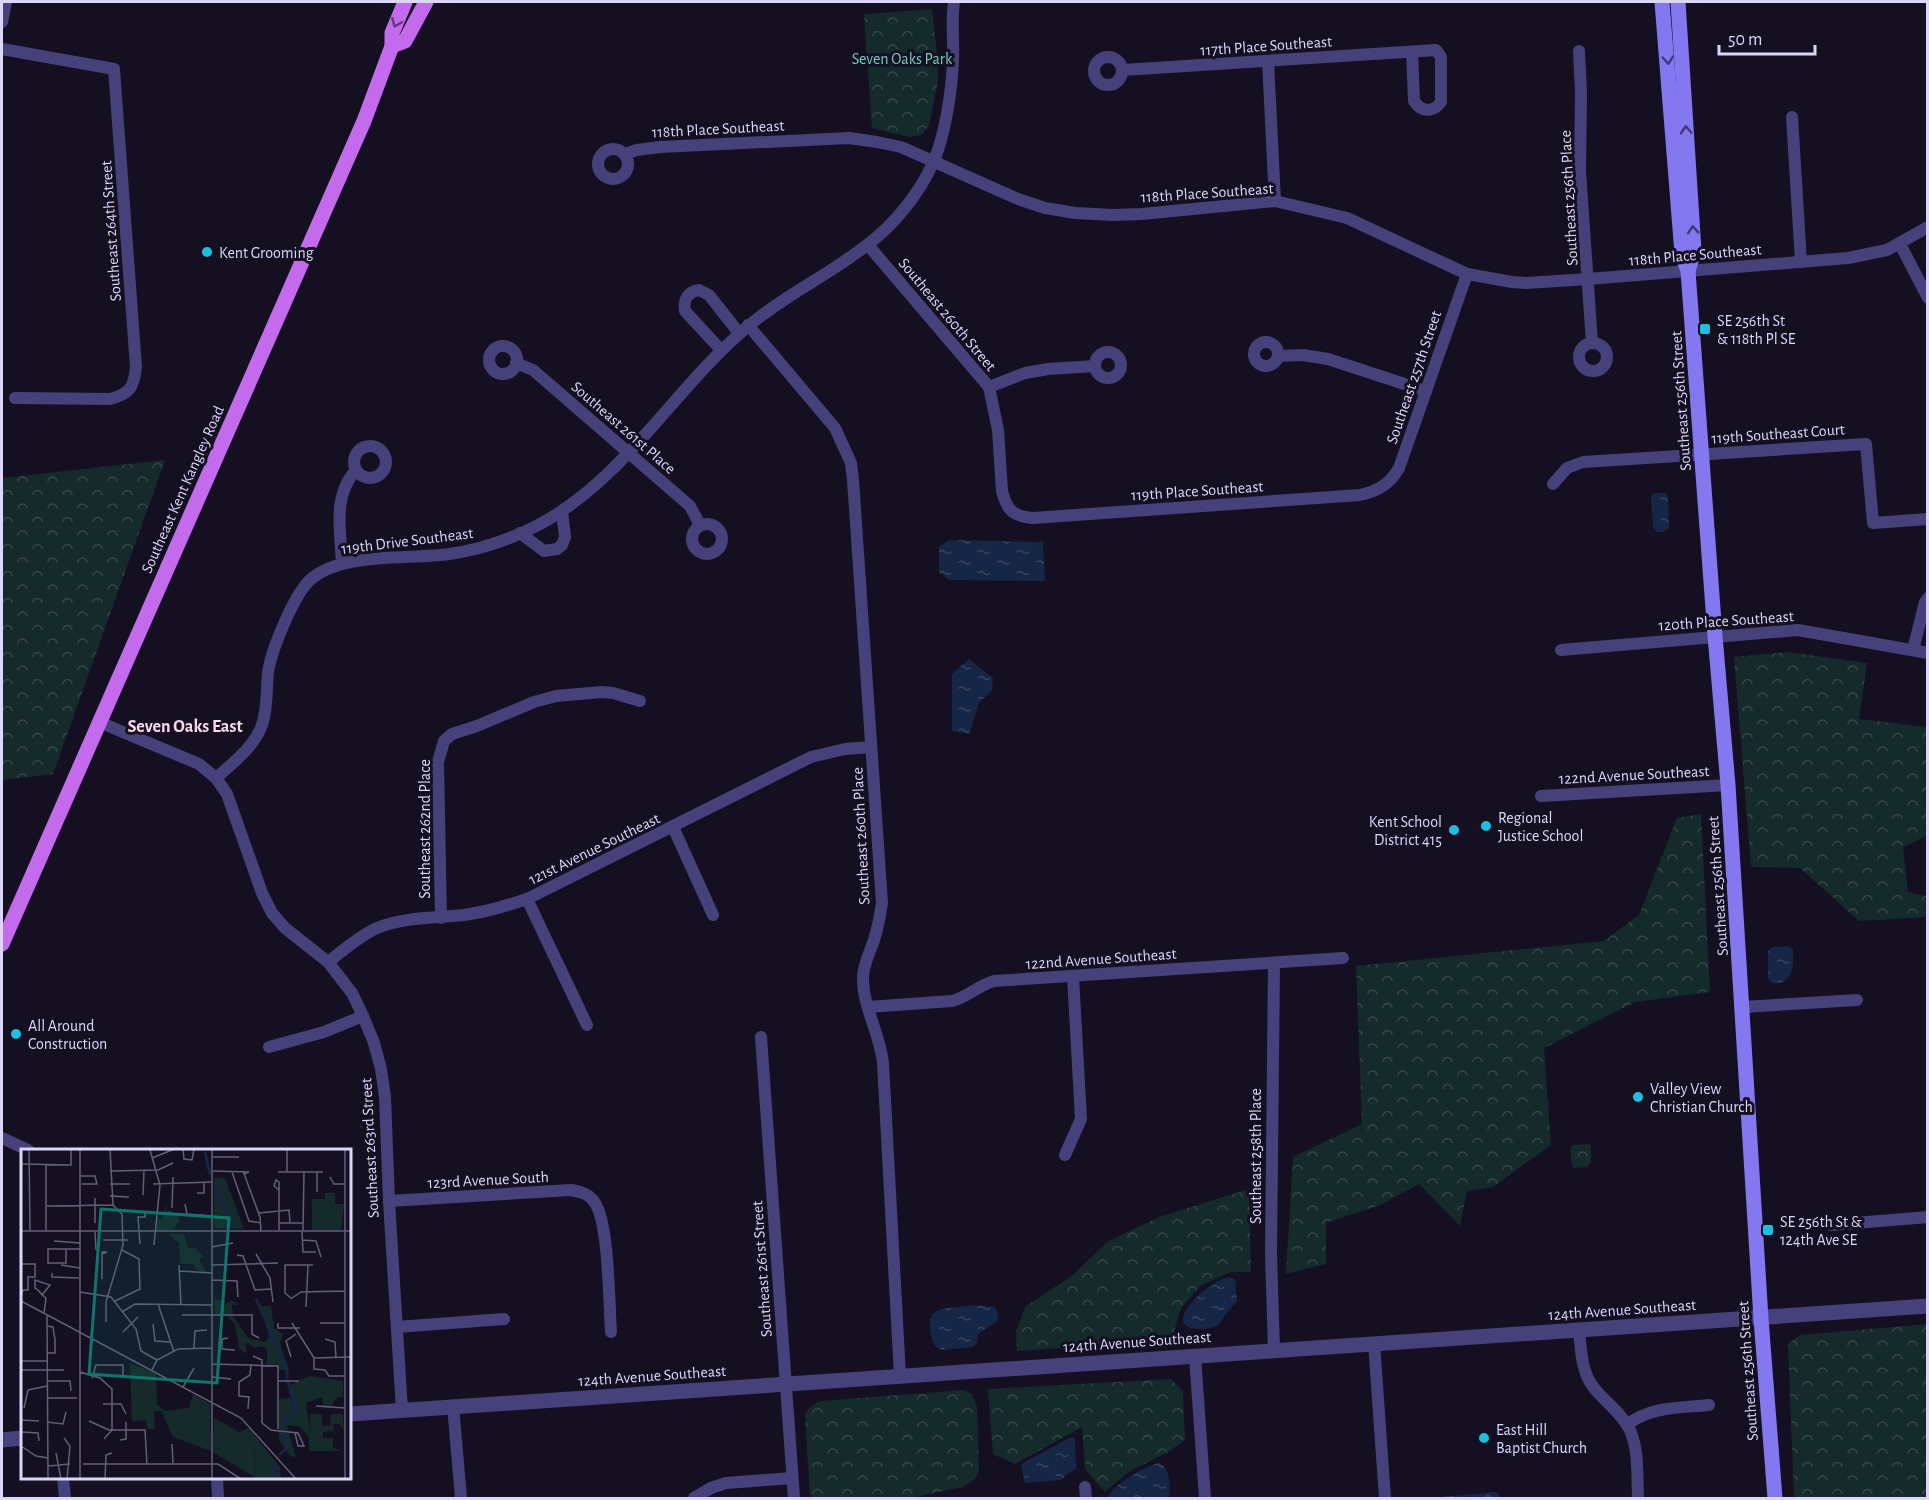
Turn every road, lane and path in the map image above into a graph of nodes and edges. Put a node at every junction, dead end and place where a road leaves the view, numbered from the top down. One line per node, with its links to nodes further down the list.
1 (6, 2): 8 (street)
2 (405, 2): 10 (main road, Southeast Kent Kangley Road, one-way to 10)
3 (426, 2): 10 (main road, Southeast Kent Kangley Road)
4 (943, 2): 9 (street)
5 (954, 2): 9 (street)
6 (1662, 2): 24 (main road, Southeast 256th Street, one-way to 24)
7 (1677, 2): 24 (main road, Southeast 256th Street, one-way to 7)
8 (2, 22)
9 (951, 22): 18 (street, 119th Drive Southeast)
10 (393, 46): 54 (main road, Southeast Kent Kangley Road)
11 (2, 50): 36 (street, Southeast 264th Street)
12 (1578, 51): 26 (street, Southeast 256th Place)
13 (1412, 52): 13 (street, 117th Place Southeast); 14 (street, 117th Place Southeast)
14 (1268, 61): 15 (street, 117th Place Southeast); 19 (street)
15 (1122, 70)
16 (1792, 117): 23 (street)
17 (625, 154): 18 (street, 118th Place Southeast)
18 (933, 162): 19 (street, 118th Place Southeast); 22 (street, 119th Drive Southeast)
19 (1275, 201): 25 (street, 118th Place Southeast)
20 (1928, 227): 21 (street, 118th Place Southeast)
21 (1900, 244): 23 (street, 118th Place Southeast); 27 (street)
22 (868, 245): 28 (street, 119th Drive Southeast); 34 (street, Southeast 260th Street)
23 (1802, 262): 24 (street, 118th Place Southeast)
24 (1688, 271): 26 (street, 118th Place Southeast); 38 (main road, Southeast 256th Street)
25 (1467, 274): 26 (street, 118th Place Southeast); 35 (street, Southeast 257th Street)
26 (1588, 279): 29 (street, Southeast 256th Place)
27 (1928, 298)
28 (744, 329): 30 (street, 119th Drive Southeast); 30 (street); 55 (street, Southeast 260th Place)
29 (1592, 343)
30 (721, 350): 37 (street, 119th Drive Southeast)
31 (1278, 356): 35 (street)
32 (516, 363): 37 (street, Southeast 261st Place)
33 (1095, 366): 34 (street)
34 (989, 387): 43 (street, Southeast 260th Street)
35 (1426, 392): 41 (street, Southeast 257th Street)
36 (15, 398)
37 (629, 452): 42 (street, 119th Drive Southeast); 45 (street, Southeast 261st Place)
38 (1702, 455): 40 (street); 44 (street, 119th Southeast Court); 49 (main road, Southeast 256th Street)
39 (356, 470): 47 (street)
40 (1553, 484)
41 (1383, 486): 43 (street, 119th Place Southeast)
42 (562, 511): 46 (street, 119th Drive Southeast); 46 (street)
43 (1013, 513)
44 (1928, 519)
45 (700, 525)
46 (520, 533): 47 (street, 119th Drive Southeast)
47 (342, 562): 56 (street, 119th Drive Southeast)
48 (1928, 598): 51 (street)
49 (1715, 636): 50 (street, 120th Place Southeast); 51 (street, 120th Place Southeast); 57 (main road, Southeast 256th Street)
50 (1561, 650)
51 (1913, 650): 52 (street, 120th Place Southeast)
52 (1928, 653)
53 (640, 701): 62 (street, Southeast 262nd Place)
54 (99, 722): 56 (street, Southeast 263rd Street); 63 (main road, Southeast Kent Kangley Road)
55 (871, 747): 59 (street, 121st Avenue Southeast); 69 (street, Southeast 260th Place)
56 (216, 778): 65 (street, Southeast 263rd Street)
57 (1728, 785): 58 (street, 122nd Avenue Southeast); 70 (main road, Southeast 256th Street)
58 (1541, 796)
59 (673, 827): 60 (street, 121st Avenue Southeast); 61 (street)
60 (527, 899): 62 (street, 121st Avenue Southeast); 72 (street)
61 (713, 915)
62 (441, 918): 65 (street, 121st Avenue Southeast)
63 (2, 944)
64 (1342, 958): 66 (street, 122nd Avenue Southeast)
65 (328, 963): 71 (street, Southeast 263rd Street)
66 (1274, 963): 67 (street, 122nd Avenue Southeast); 88 (street, Southeast 258th Place)
67 (1073, 976): 69 (street, 122nd Avenue Southeast); 77 (street)
68 (1857, 1000): 70 (street)
69 (868, 1007): 90 (street, Southeast 260th Place)
70 (1743, 1007): 83 (main road, Southeast 256th Street)
71 (363, 1016): 74 (street); 78 (street, Southeast 263rd Street)
72 (587, 1025)
73 (761, 1037): 91 (street, Southeast 261st Street)
74 (269, 1047)
75 (2, 1138): 76 (street)
76 (26, 1149)
77 (1065, 1155)
78 (388, 1201): 84 (street, Southeast 263rd Street); 86 (street, 123rd Avenue South)
79 (1928, 1217): 80 (street)
80 (1831, 1225)
81 (1928, 1306): 83 (street, 124th Avenue Southeast)
82 (504, 1319): 84 (street)
83 (1761, 1319): 85 (street, 124th Avenue Southeast); 110 (main road, Southeast 256th Street)
84 (397, 1326): 94 (street, Southeast 263rd Street)
85 (1579, 1330): 87 (street, 124th Avenue Southeast); 96 (street)
86 (611, 1332)
87 (1374, 1343): 88 (street, 124th Avenue Southeast); 108 (street)
88 (1274, 1350): 89 (street, 124th Avenue Southeast)
89 (1195, 1356): 90 (street, 124th Avenue Southeast); 107 (street)
90 (900, 1376): 91 (street, 124th Avenue Southeast)
91 (786, 1384): 93 (street, 124th Avenue Southeast); 99 (street, Southeast 261st Street)
92 (1709, 1405): 96 (street)
93 (453, 1406): 94 (street, 124th Avenue Southeast); 104 (street)
94 (402, 1410): 95 (street, 124th Avenue Southeast)
95 (351, 1414)
96 (1627, 1425): 109 (street)
97 (21, 1438): 98 (street)
98 (2, 1440)
99 (792, 1478): 105 (street); 106 (street, Southeast 261st Street)
100 (63, 1479): 102 (street)
101 (217, 1479): 103 (street)
102 (64, 1498)
103 (218, 1498)
104 (461, 1498)
105 (694, 1498)
106 (794, 1498)
107 (1205, 1498)
108 (1385, 1498)
109 (1638, 1498)
110 (1775, 1498)

